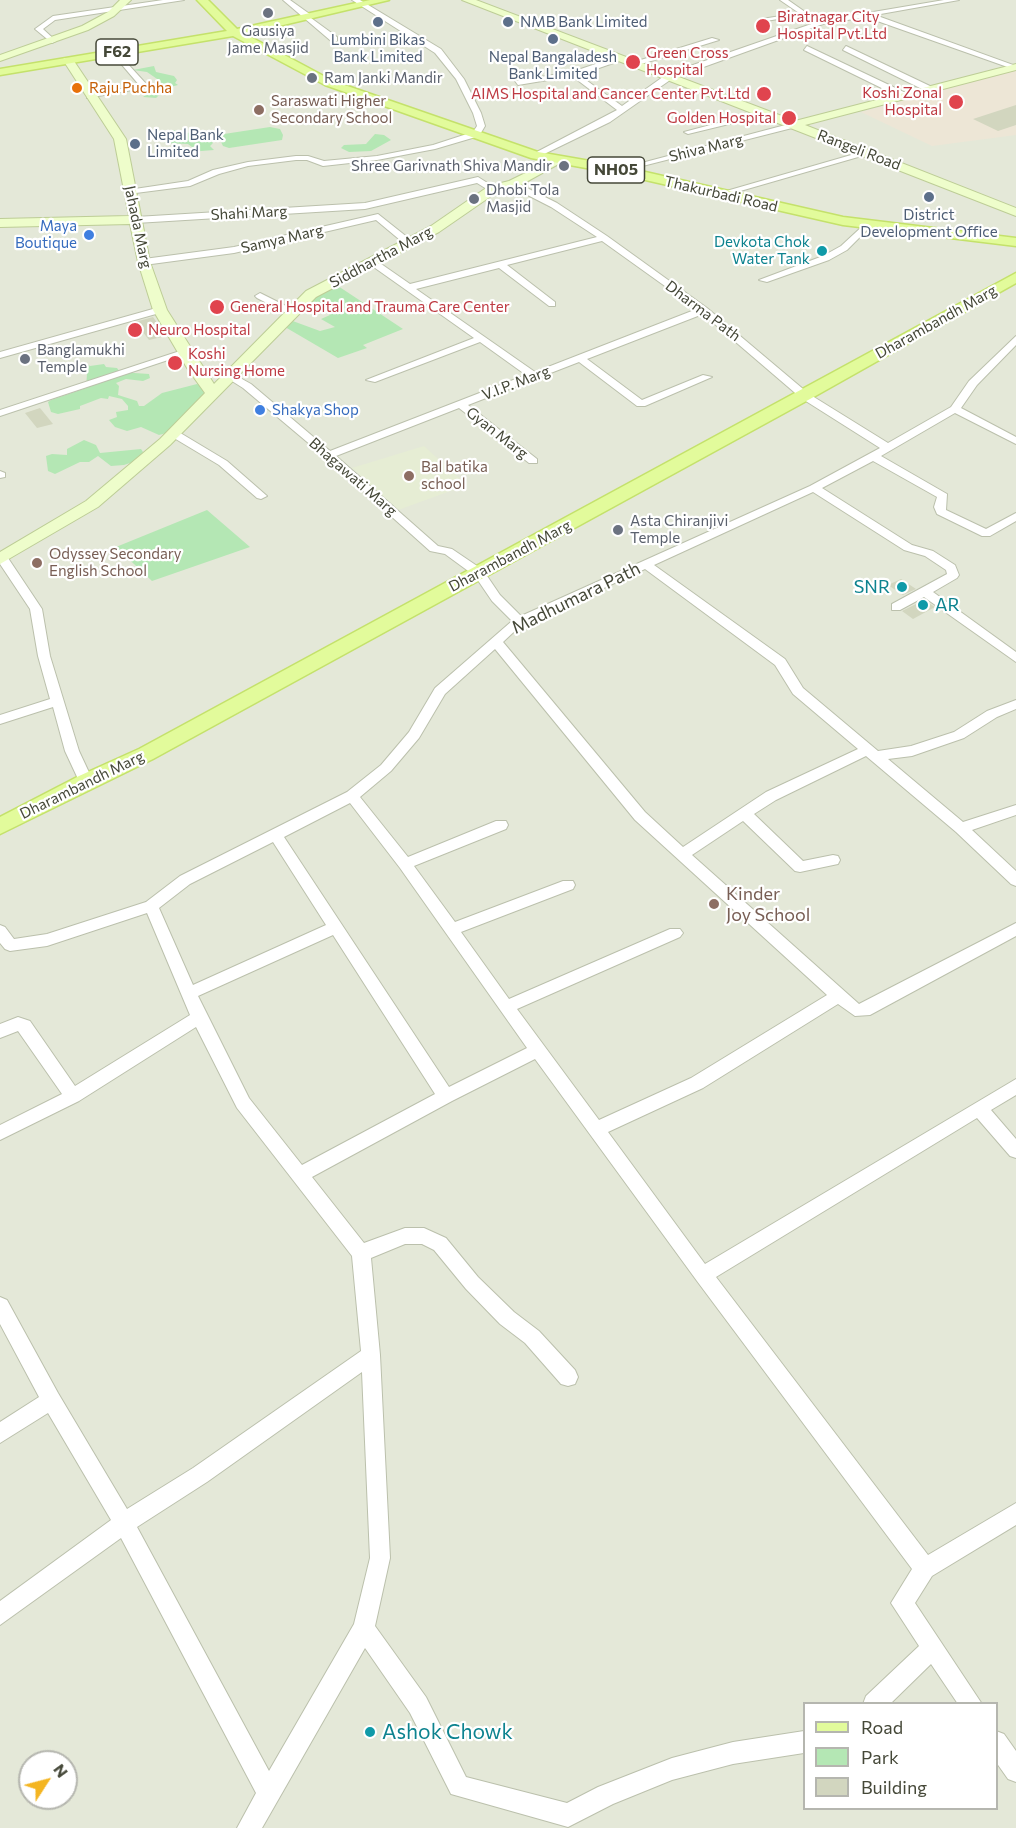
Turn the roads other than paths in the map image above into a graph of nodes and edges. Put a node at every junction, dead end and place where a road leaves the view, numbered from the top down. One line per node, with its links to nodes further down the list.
1 (181, 0): 9 (street)
2 (202, 0): 15 (main road, NH05)
3 (286, 0): 12 (street)
4 (384, 0): 8 (main road, F62)
5 (467, 0): 22 (street, Rangeli Road)
6 (783, 0): 10 (street)
7 (956, 0): 11 (street)
8 (359, 2): 12 (main road, F62); 38 (street)
9 (123, 3): 18 (street); 18 (street)
10 (805, 14): 13 (street); 14 (street)
11 (864, 14): 14 (street); 26 (street)
12 (308, 17): 15 (main road, F62); 16 (street)
13 (762, 21)
14 (819, 23): 28 (street)
15 (235, 33): 21 (main road, F62); 38 (main road, Thakurbadi Road / NH05)
16 (334, 39)
17 (715, 40): 24 (street)
18 (52, 41): 25 (street)
19 (807, 48): 32 (street)
20 (846, 48): 30 (street)
21 (115, 52): 23 (main road, F62); 31 (street)
22 (619, 58): 24 (street, Rangeli Road); 27 (street)
23 (68, 60): 25 (main road, F62); 31 (street, Jahada Marg)
24 (635, 63): 28 (street, Rangeli Road)
25 (2, 66)
26 (1015, 67): 30 (street)
27 (573, 74): 29 (street); 33 (street)
28 (670, 76): 33 (street); 34 (street, Rangeli Road)
29 (518, 83)
30 (929, 89): 32 (street)
31 (90, 96): 45 (street, Jahada Marg)
32 (905, 96): 36 (street)
33 (622, 110): 40 (street)
34 (759, 111): 35 (street); 36 (street, Rangeli Road); 37 (street)
35 (700, 123): 37 (street); 37 (street)
36 (793, 125): 39 (street, Rangeli Road); 42 (street, Shiva Marg)
37 (708, 128)
38 (476, 134): 40 (main road, Thakurbadi Road / NH05); 45 (street)
39 (868, 153): 46 (street); 47 (street, Rangeli Road)
40 (535, 155): 41 (main road, Thakurbadi Road / NH05)
41 (558, 161): 42 (main road, Thakurbadi Road / NH05); 43 (street, Siddhartha Marg)
42 (619, 170): 46 (main road, Thakurbadi Road / NH05)
43 (513, 184): 44 (street, Siddhartha Marg); 51 (street, Dharma Path)
44 (493, 189): 48 (street, Shahi Marg); 53 (street, Siddhartha Marg)
45 (131, 192): 48 (street, Jahada Marg)
46 (720, 194): 50 (main road, Thakurbadi Road / NH05)
47 (1016, 212)
48 (136, 220): 49 (street, Shahi Marg); 55 (street, Jahada Marg)
49 (0, 223)
50 (867, 225): 52 (main road, Thakurbadi Road / NH05); 58 (street)
51 (604, 238): 56 (street); 63 (street, Dharma Path)
52 (1016, 242)
53 (409, 243): 54 (street, Siddhartha Marg); 55 (street, Samya Marg)
54 (371, 261): 59 (street); 64 (street, Siddhartha Marg)
55 (144, 262): 62 (street, Jahada Marg)
56 (501, 265): 59 (street); 61 (street)
57 (1016, 277): 75 (main road, Dharambandh Marg)
58 (764, 280)
59 (411, 287): 65 (street)
60 (260, 296): 64 (street)
61 (552, 304)
62 (160, 310): 67 (street, Jahada Marg); 68 (street)
63 (704, 310): 69 (street, V.I.P. Marg); 75 (street, Dharma Path)
64 (293, 313): 70 (street, Siddhartha Marg)
65 (480, 339): 71 (street); 73 (street)
66 (1016, 339): 78 (street, Madhumara Path)
67 (187, 352): 74 (street, Jahada Marg); 79 (street)
68 (0, 355)
69 (579, 358): 71 (street, V.I.P. Marg); 77 (street)
70 (229, 376): 74 (street, Siddhartha Marg); 84 (street, Bhagawati Marg)
71 (534, 376): 76 (street, V.I.P. Marg)
72 (706, 377): 77 (street)
73 (371, 380)
74 (213, 393): 81 (street, Siddhartha Marg)
75 (805, 396): 83 (street, Dharma Path); 92 (main road, Dharambandh Marg)
76 (460, 404): 84 (street, V.I.P. Marg); 86 (street, Gyan Marg)
77 (641, 404): 80 (street)
78 (955, 409): 82 (street); 83 (street, Madhumara Path)
79 (0, 413)
80 (654, 413)
81 (173, 433): 88 (street); 90 (street, Siddhartha Marg)
82 (1016, 441)
83 (888, 448): 85 (street, Madhumara Path)
84 (329, 455): 92 (street, Bhagawati Marg)
85 (873, 456): 87 (street, Madhumara Path); 89 (street)
86 (533, 461)
87 (814, 488): 91 (street, Madhumara Path); 93 (street)
88 (261, 496)
89 (1016, 516)
90 (1, 559): 98 (street)
91 (645, 564): 95 (street, Madhumara Path); 101 (street)
92 (478, 573): 95 (street, Bhagawati Marg); 102 (main road, Dharambandh Marg)
93 (926, 592): 94 (street); 97 (street)
94 (896, 607)
95 (520, 622): 96 (street, Madhumara Path)
96 (496, 642): 103 (street, Madhumara Path); 110 (street)
97 (1016, 658)
98 (57, 701): 100 (street); 102 (street)
99 (1016, 704): 101 (street)
100 (0, 720)
101 (872, 752): 105 (street); 108 (street)
102 (86, 781): 107 (main road, Dharambandh Marg)
103 (352, 796): 109 (street, Madhumara Path); 112 (street)
104 (1016, 810): 108 (street)
105 (744, 813): 110 (street); 111 (street)
106 (501, 825): 112 (street)
107 (0, 826)
108 (961, 828): 113 (street)
109 (276, 836): 115 (street, Madhumara Path); 116 (street)
110 (681, 855): 123 (street)
111 (832, 860)
112 (405, 864): 118 (street)
113 (1016, 880)
114 (568, 885): 118 (street)
115 (151, 906): 121 (street, Madhumara Path); 122 (street)
116 (336, 927): 122 (street); 130 (street)
117 (1016, 929): 123 (street)
118 (452, 930): 124 (street)
119 (0, 931): 121 (street, Madhumara Path)
120 (675, 933): 124 (street)
121 (5, 947)
122 (190, 993): 125 (street)
123 (838, 996): 132 (street)
124 (506, 1007): 127 (street)
125 (199, 1017): 129 (street); 135 (street)
126 (0, 1031): 129 (street)
127 (539, 1050): 130 (street); 132 (street)
128 (1016, 1086): 131 (street)
129 (73, 1096): 133 (street)
130 (446, 1096): 135 (street)
131 (980, 1108): 134 (street); 137 (street)
132 (598, 1129): 137 (street)
133 (0, 1133)
134 (1016, 1151)
135 (300, 1175): 136 (street)
136 (361, 1253): 139 (street); 140 (street)
137 (704, 1275): 145 (street)
138 (0, 1307): 141 (street)
139 (371, 1355): 144 (street); 147 (street)
140 (568, 1377)
141 (51, 1400): 142 (street); 144 (street)
142 (0, 1433)
143 (1016, 1513): 145 (street)
144 (124, 1524): 146 (street); 154 (street)
145 (925, 1569): 148 (street)
146 (0, 1614)
147 (364, 1628): 151 (street); 154 (street)
148 (933, 1647): 149 (street); 150 (street)
149 (876, 1702)
150 (970, 1702)
151 (803, 1742)
152 (998, 1745): 153 (street)
153 (1016, 1771)
154 (268, 1792): 155 (street)
155 (249, 1828)

